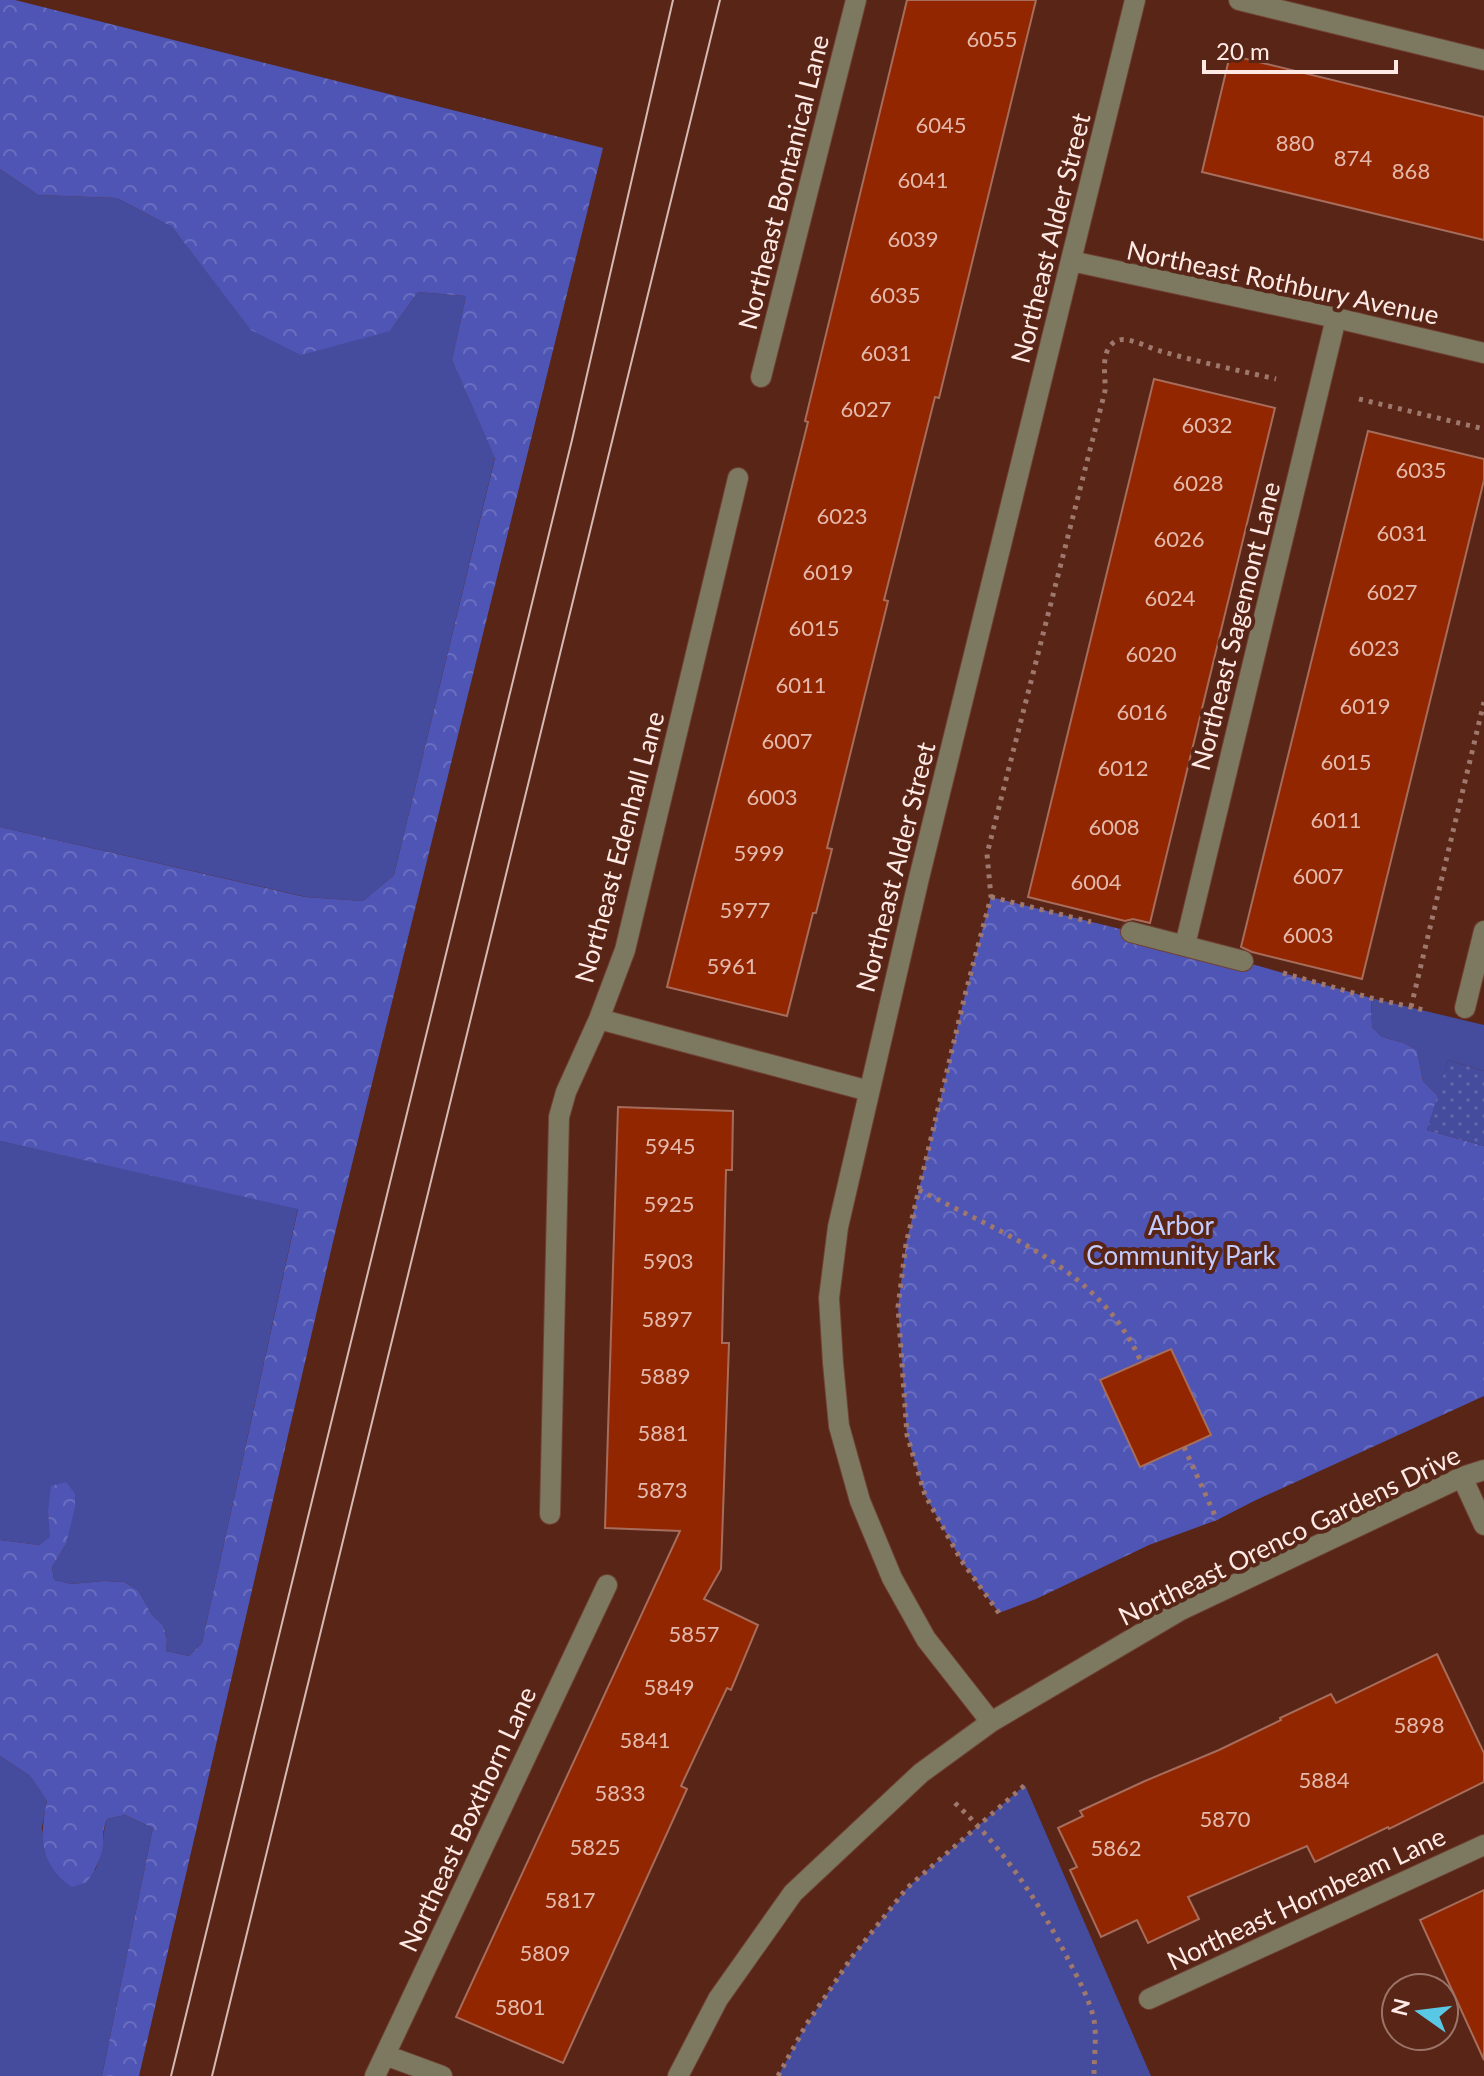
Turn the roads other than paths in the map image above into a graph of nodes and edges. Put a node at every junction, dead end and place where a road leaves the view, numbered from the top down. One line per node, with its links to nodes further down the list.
1 (856, 0): 8 (street, Northeast Bontanical Lane)
2 (1135, 0): 5 (street, Northeast Alder Street)
3 (1239, 0): 4 (street)
4 (1484, 60)
5 (1071, 261): 6 (street, Northeast Rothbury Avenue); 16 (street, Northeast Alder Street)
6 (1336, 318): 7 (street, Northeast Rothbury Avenue); 12 (street, Northeast Sagemont Lane)
7 (1484, 353)
8 (761, 377)
9 (738, 478): 15 (street, Northeast Edenhall Lane)
10 (1484, 931): 14 (street)
11 (1131, 932): 12 (street)
12 (1185, 945): 13 (street)
13 (1243, 961)
14 (1465, 1008)
15 (599, 1019): 16 (street); 19 (street, Northeast Edenhall Lane)
16 (869, 1091): 22 (street, Northeast Alder Street)
17 (1484, 1470): 18 (street, Northeast Orenco Gardens Drive)
18 (1462, 1477): 20 (street); 22 (street, Northeast Orenco Gardens Drive)
19 (550, 1514)
20 (1484, 1525)
21 (607, 1585): 25 (street, Northeast Boxthorn Lane)
22 (991, 1722): 28 (street, Northeast Orenco Gardens Drive)
23 (1484, 1845): 24 (street, Northeast Hornbeam Lane)
24 (1149, 1999)
25 (385, 2055): 26 (street, Northeast Boxthorn Lane); 27 (street)
26 (375, 2076)
27 (442, 2076)
28 (678, 2076)

